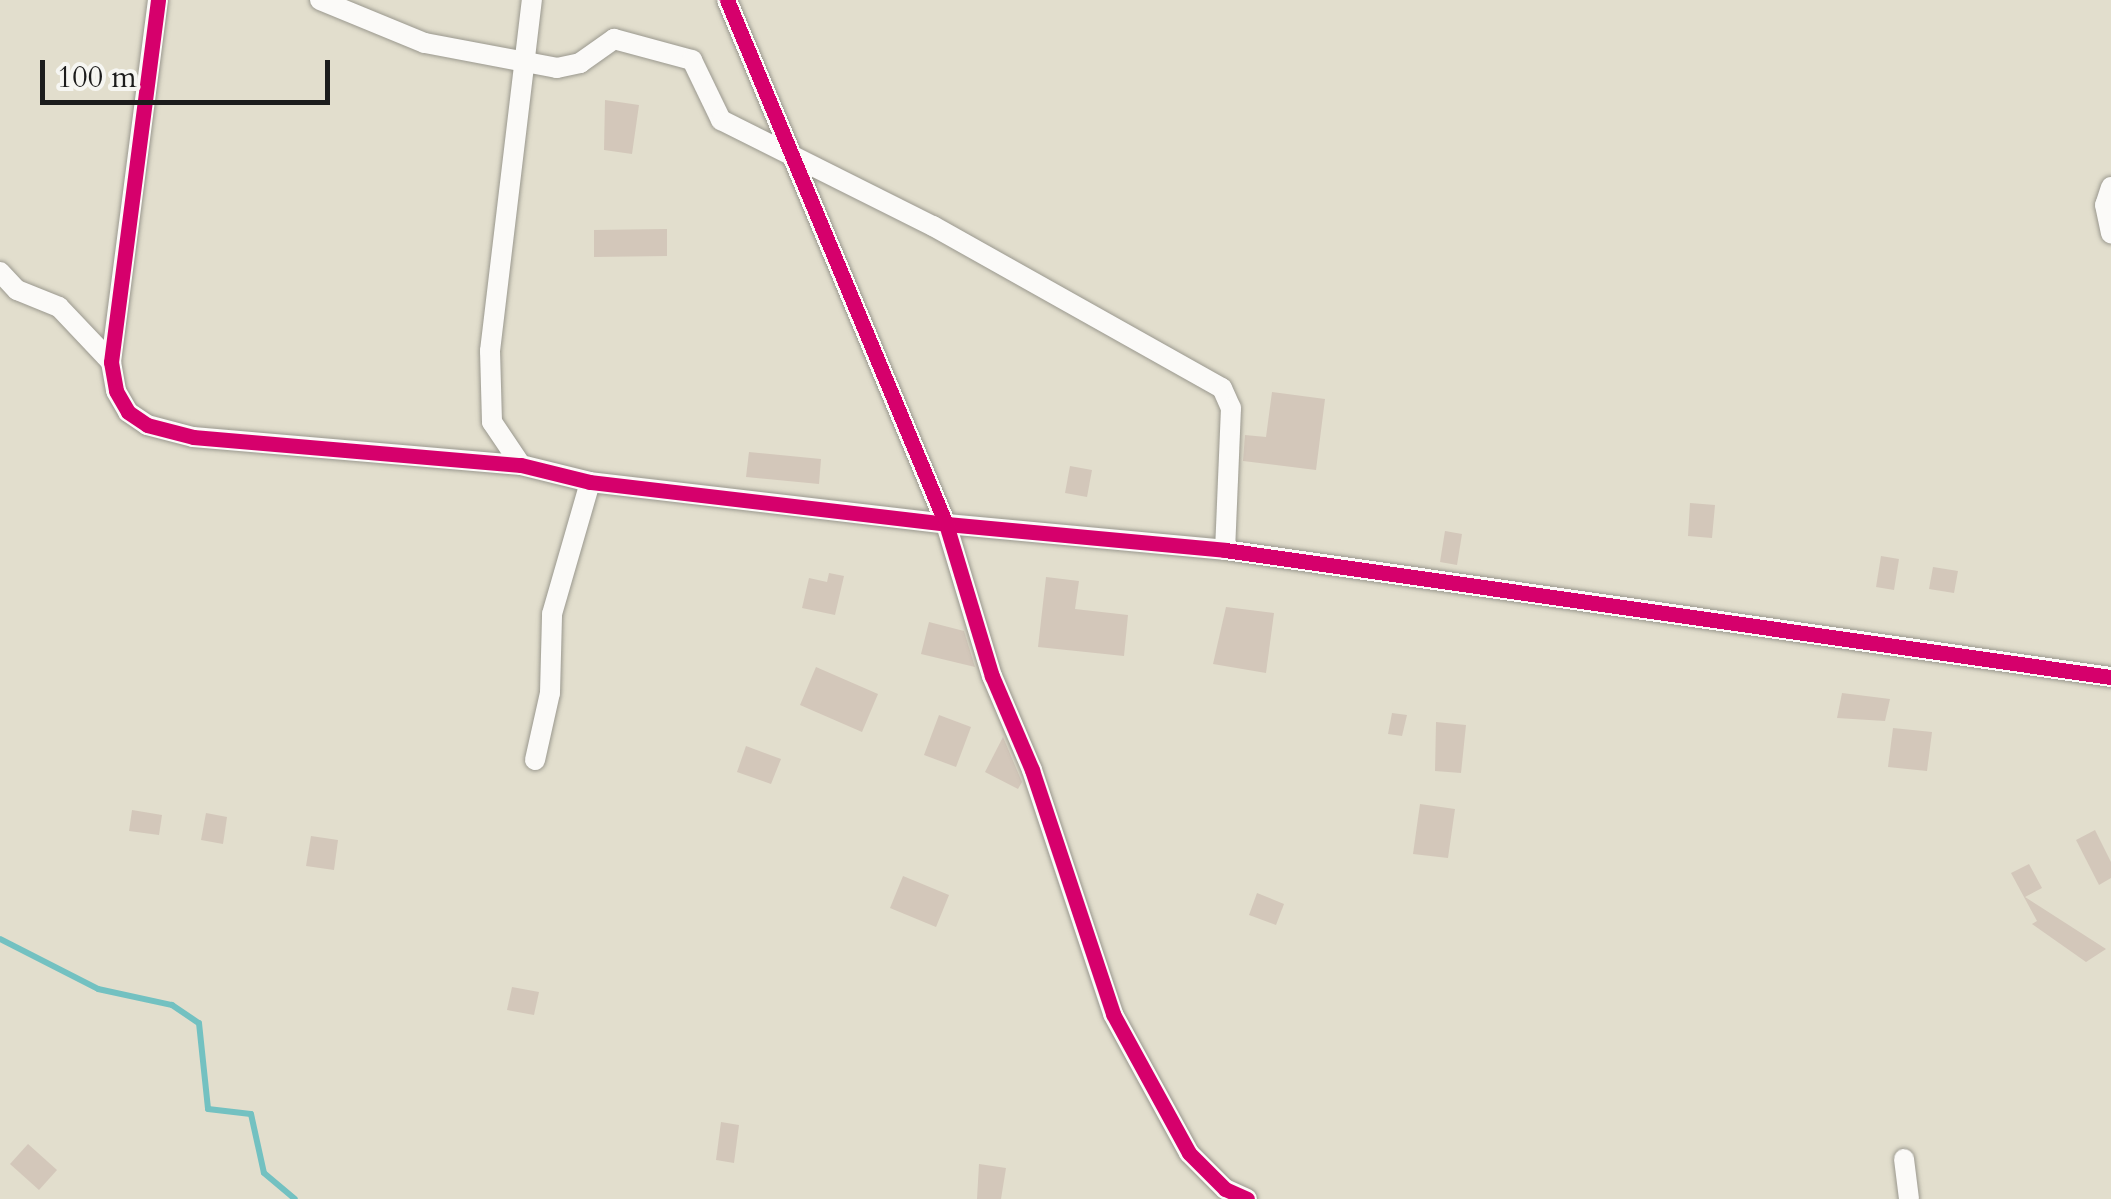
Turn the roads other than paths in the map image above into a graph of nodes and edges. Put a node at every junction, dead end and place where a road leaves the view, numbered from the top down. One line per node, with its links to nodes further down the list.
1 (158, 0): 10 (street)
2 (320, 0): 5 (street)
3 (532, 0): 5 (street)
4 (728, 0): 6 (street)
5 (526, 62): 6 (street); 11 (street)
6 (791, 153): 13 (street); 14 (street)
7 (2111, 187): 8 (street)
8 (2111, 233)
9 (0, 272): 10 (street)
10 (111, 362): 11 (street)
11 (521, 465): 12 (street)
12 (590, 482): 13 (street); 16 (street)
13 (946, 524): 14 (street); 18 (street)
14 (1225, 550): 15 (street)
15 (2111, 678)
16 (536, 760)
17 (1904, 1159): 19 (street)
18 (1247, 1199)
19 (1909, 1199)

